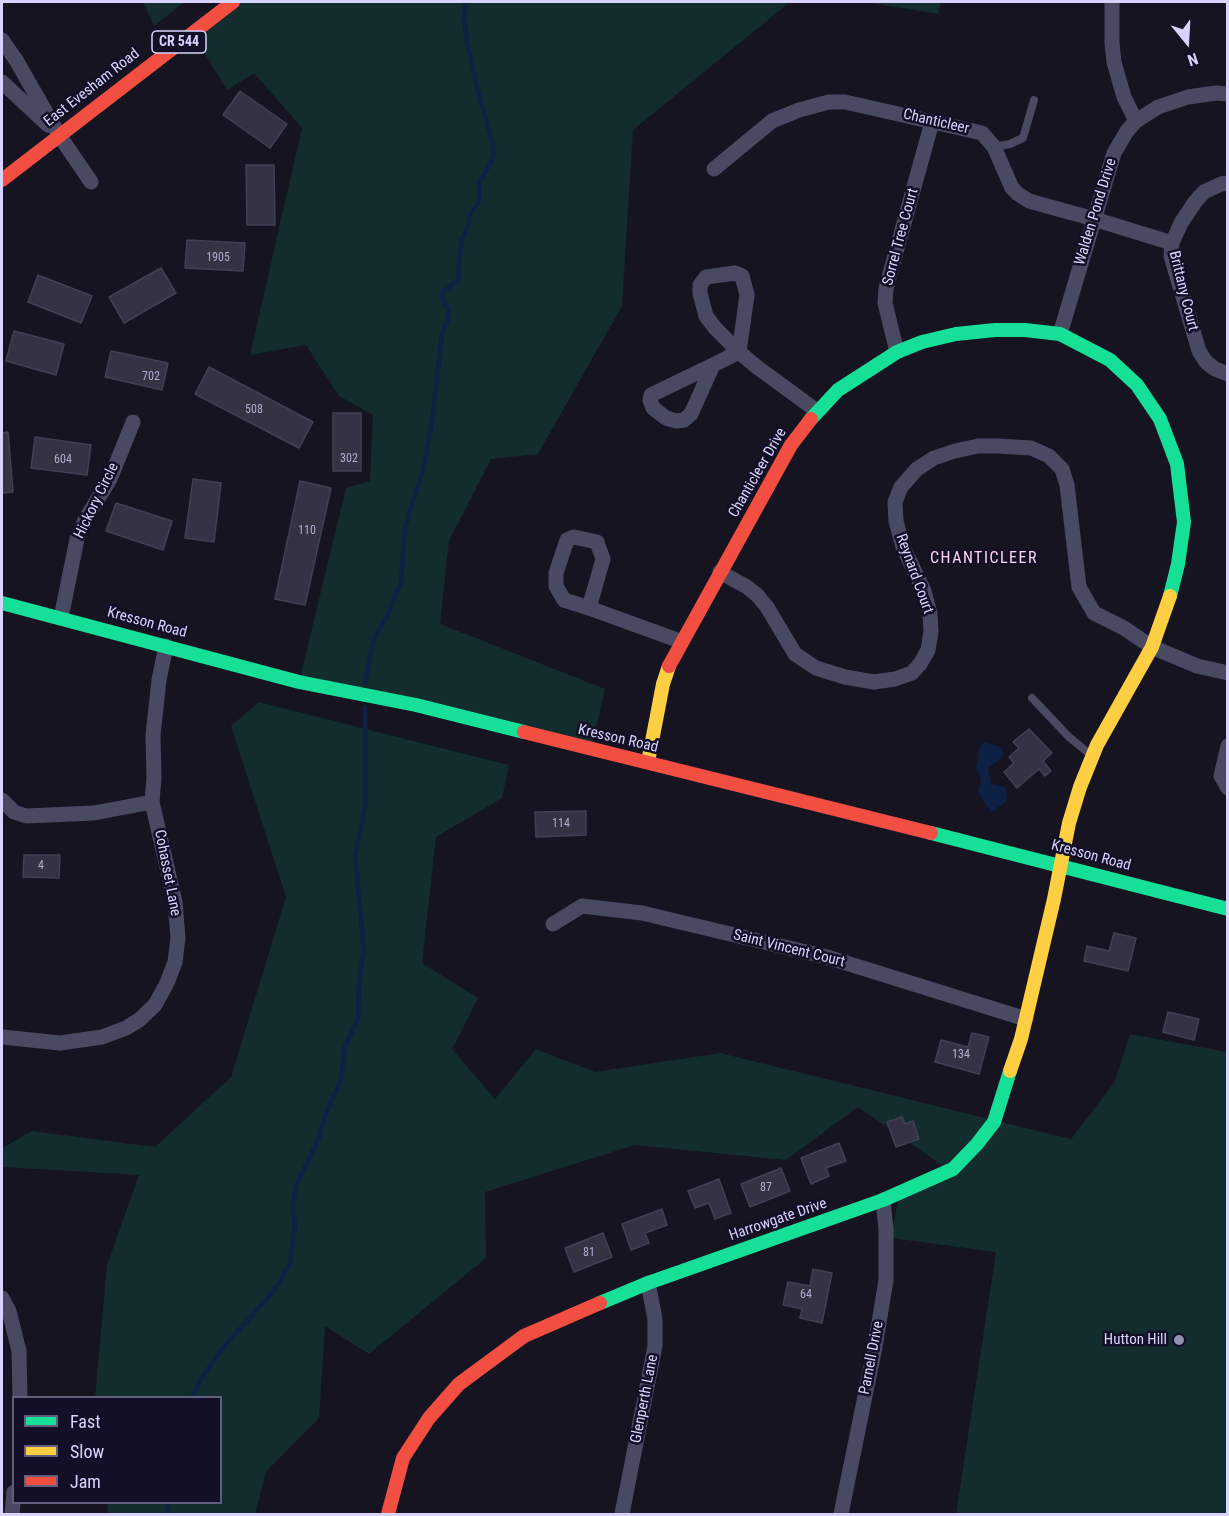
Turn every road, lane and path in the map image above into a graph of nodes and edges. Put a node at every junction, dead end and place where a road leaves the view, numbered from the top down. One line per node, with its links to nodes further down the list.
1 (232, 2): 9 (street, East Evesham Road / CR 544)
2 (1112, 2): 7 (street)
3 (2, 40): 9 (street)
4 (2, 82): 9 (street)
5 (1227, 94): 7 (street, Walden Pond Drive)
6 (1035, 100): 10 (lane)
7 (1136, 121): 15 (street, Walden Pond Drive)
8 (932, 122): 10 (street, Chanticleer); 11 (street, Chanticleer); 19 (street, Sorrel Tree Court)
9 (59, 135): 12 (street, East Evesham Road / CR 544); 13 (street)
10 (994, 147): 15 (street, Chanticleer)
11 (714, 169)
12 (2, 180)
13 (91, 182)
14 (1227, 183): 16 (street, Brittany Court)
15 (1094, 219): 16 (street, Chanticleer); 17 (street, Walden Pond Drive)
16 (1172, 243): 21 (street, Brittany Court)
17 (1060, 334): 19 (street, Chanticleer Drive); 30 (street, Chanticleer Drive)
18 (739, 352): 18 (street); 20 (street); 22 (street)
19 (897, 352): 22 (street, Chanticleer Drive)
20 (713, 365)
21 (1227, 374)
22 (817, 411): 24 (street, Chanticleer Drive)
23 (133, 422): 27 (street, Hickory Circle)
24 (720, 572): 28 (street, Chanticleer Drive); 30 (street, Reynard Court)
25 (2, 603): 27 (street, Kresson Road)
26 (589, 608): 26 (street); 28 (street)
27 (61, 618): 29 (street, Kresson Road)
28 (680, 641): 35 (street, Chanticleer Drive)
29 (166, 646): 35 (street, Kresson Road); 38 (street, Cohasset Lane)
30 (1152, 647): 31 (street); 34 (street, Chanticleer Drive)
31 (1227, 673)
32 (1032, 698): 34 (lane)
33 (1227, 746): 36 (street)
34 (1092, 756): 39 (street, Chanticleer Drive)
35 (648, 762): 39 (street, Kresson Road)
36 (1227, 788)
37 (2, 800): 38 (street)
38 (152, 802): 43 (street, Cohasset Lane)
39 (1061, 865): 40 (street, Kresson Road); 42 (street, Harrowgate Drive)
40 (1227, 909)
41 (553, 924): 42 (street, Saint Vincent Court)
42 (1026, 1019): 44 (street, Harrowgate Drive)
43 (2, 1037)
44 (883, 1200): 45 (street, Harrowgate Drive); 50 (street, Parnell Drive)
45 (648, 1283): 48 (street, Harrowgate Drive); 49 (street, Glenperth Lane)
46 (2, 1298): 47 (street)
47 (20, 1396)
48 (388, 1515)
49 (622, 1515)
50 (841, 1515)

